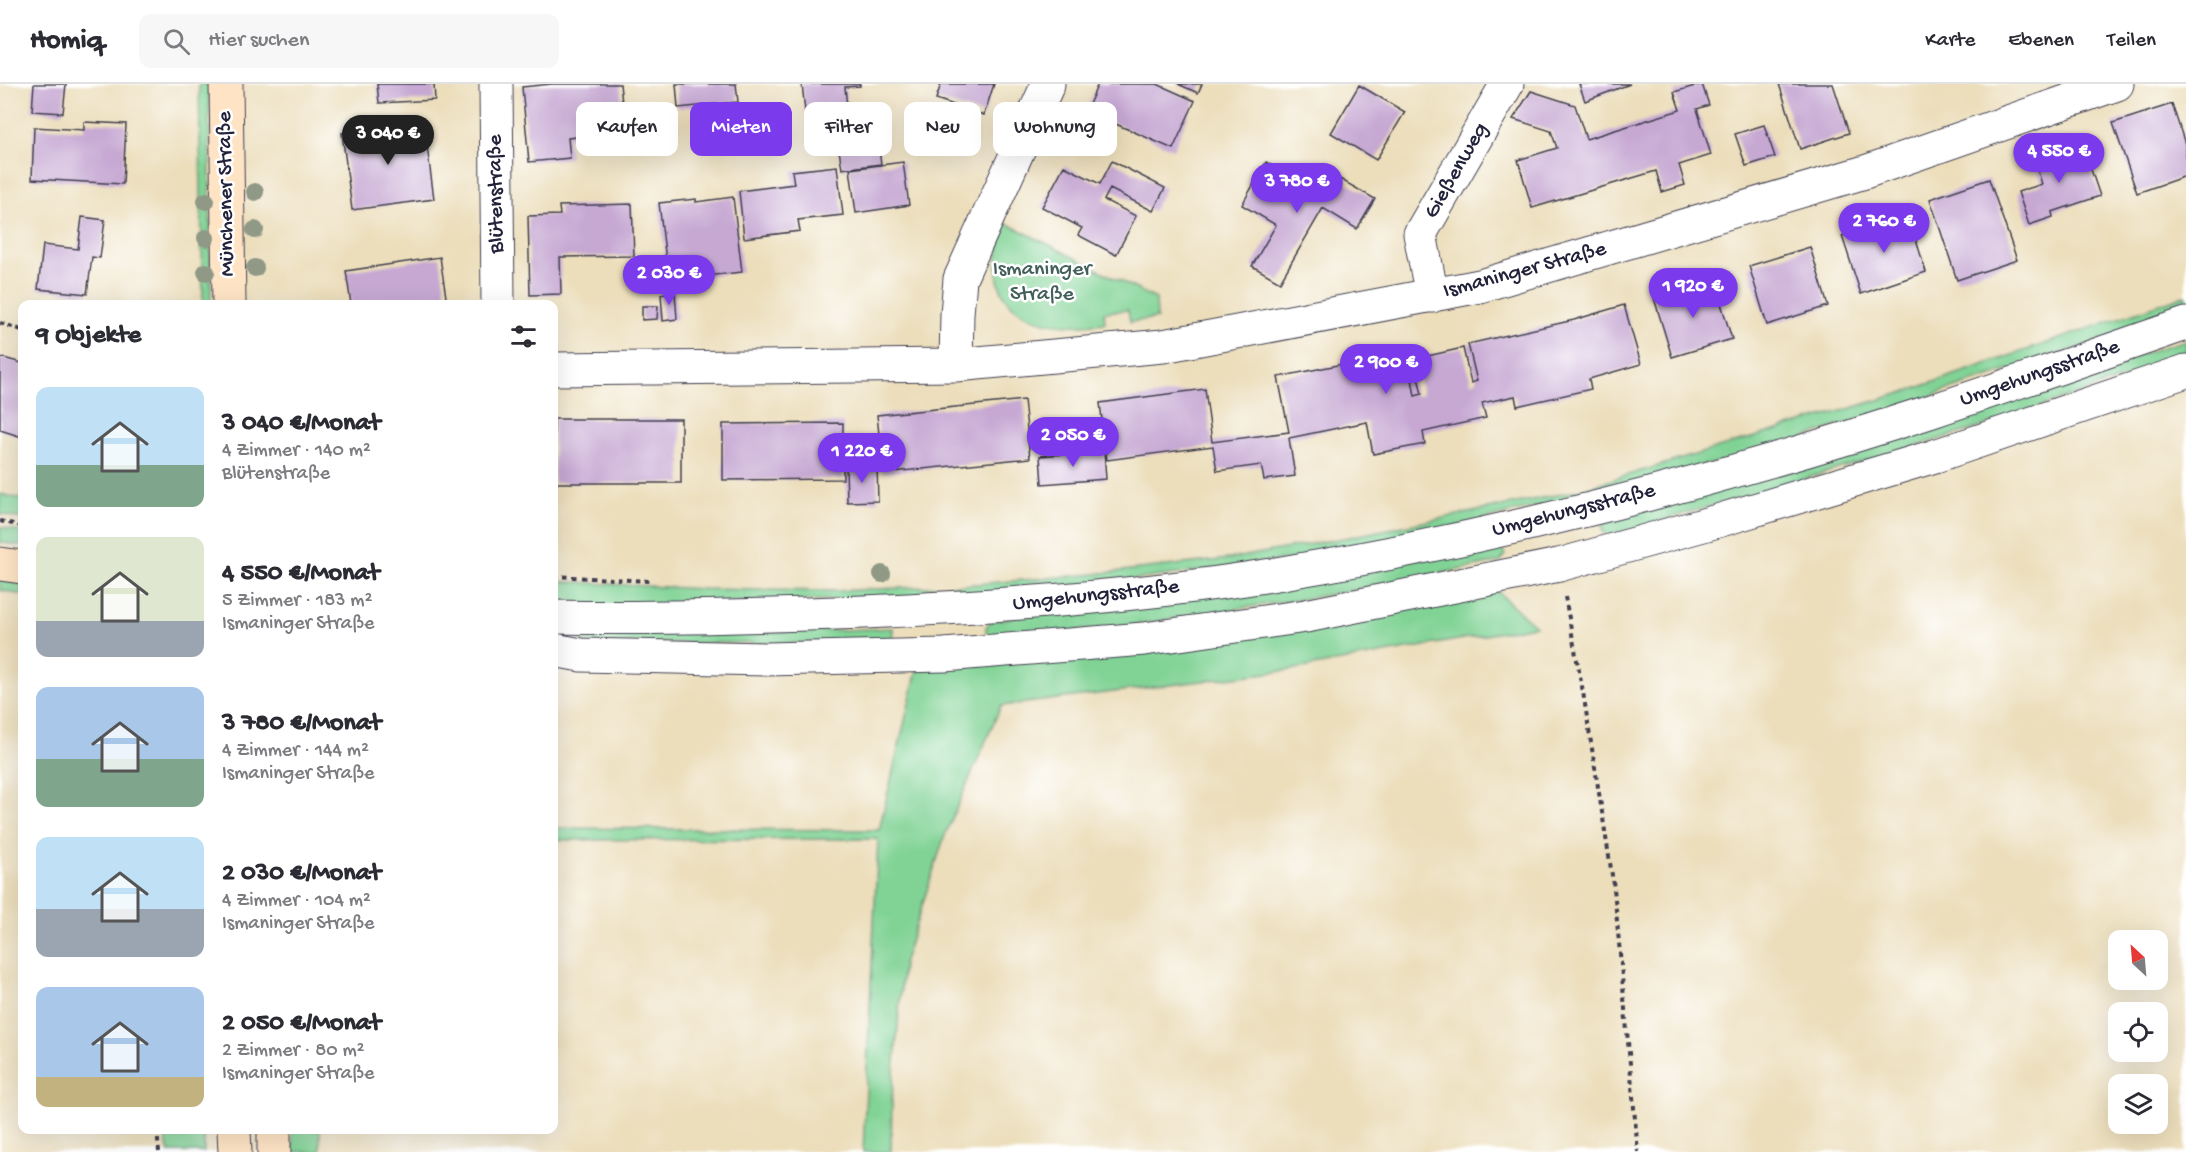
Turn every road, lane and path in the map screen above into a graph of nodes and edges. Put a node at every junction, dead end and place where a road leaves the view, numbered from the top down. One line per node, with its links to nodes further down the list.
1 (226, 84): 7 (street, Münchener Straße)
2 (496, 84): 8 (street, Blütenstraße)
3 (1048, 84): 12 (street)
4 (1507, 84): 6 (street, Gießenweg)
5 (2117, 84): 6 (street, Ismaninger Straße)
6 (1432, 296): 12 (street, Ismaninger Straße)
7 (229, 300)
8 (498, 300)
9 (0, 323): 11 (path)
10 (2186, 324): 22 (street, Umgehungsstraße)
11 (18, 329)
12 (956, 365): 13 (street, Ismaninger Straße)
13 (558, 369)
14 (2186, 371): 18 (street, Umgehungsstraße)
15 (0, 522): 16 (path)
16 (18, 525)
17 (0, 564): 19 (street)
18 (1559, 565): 25 (street, Umgehungsstraße); 32 (path)
19 (18, 566)
20 (558, 576): 21 (path)
21 (655, 582)
22 (942, 608): 23 (street, Umgehungsstraße); 25 (street)
23 (558, 617)
24 (558, 651): 25 (street, Umgehungsstraße)
25 (944, 655)
26 (157, 1134): 29 (path)
27 (234, 1134): 30 (street)
28 (274, 1134): 31 (street)
29 (159, 1152)
30 (235, 1152)
31 (274, 1152)
32 (1638, 1152)

